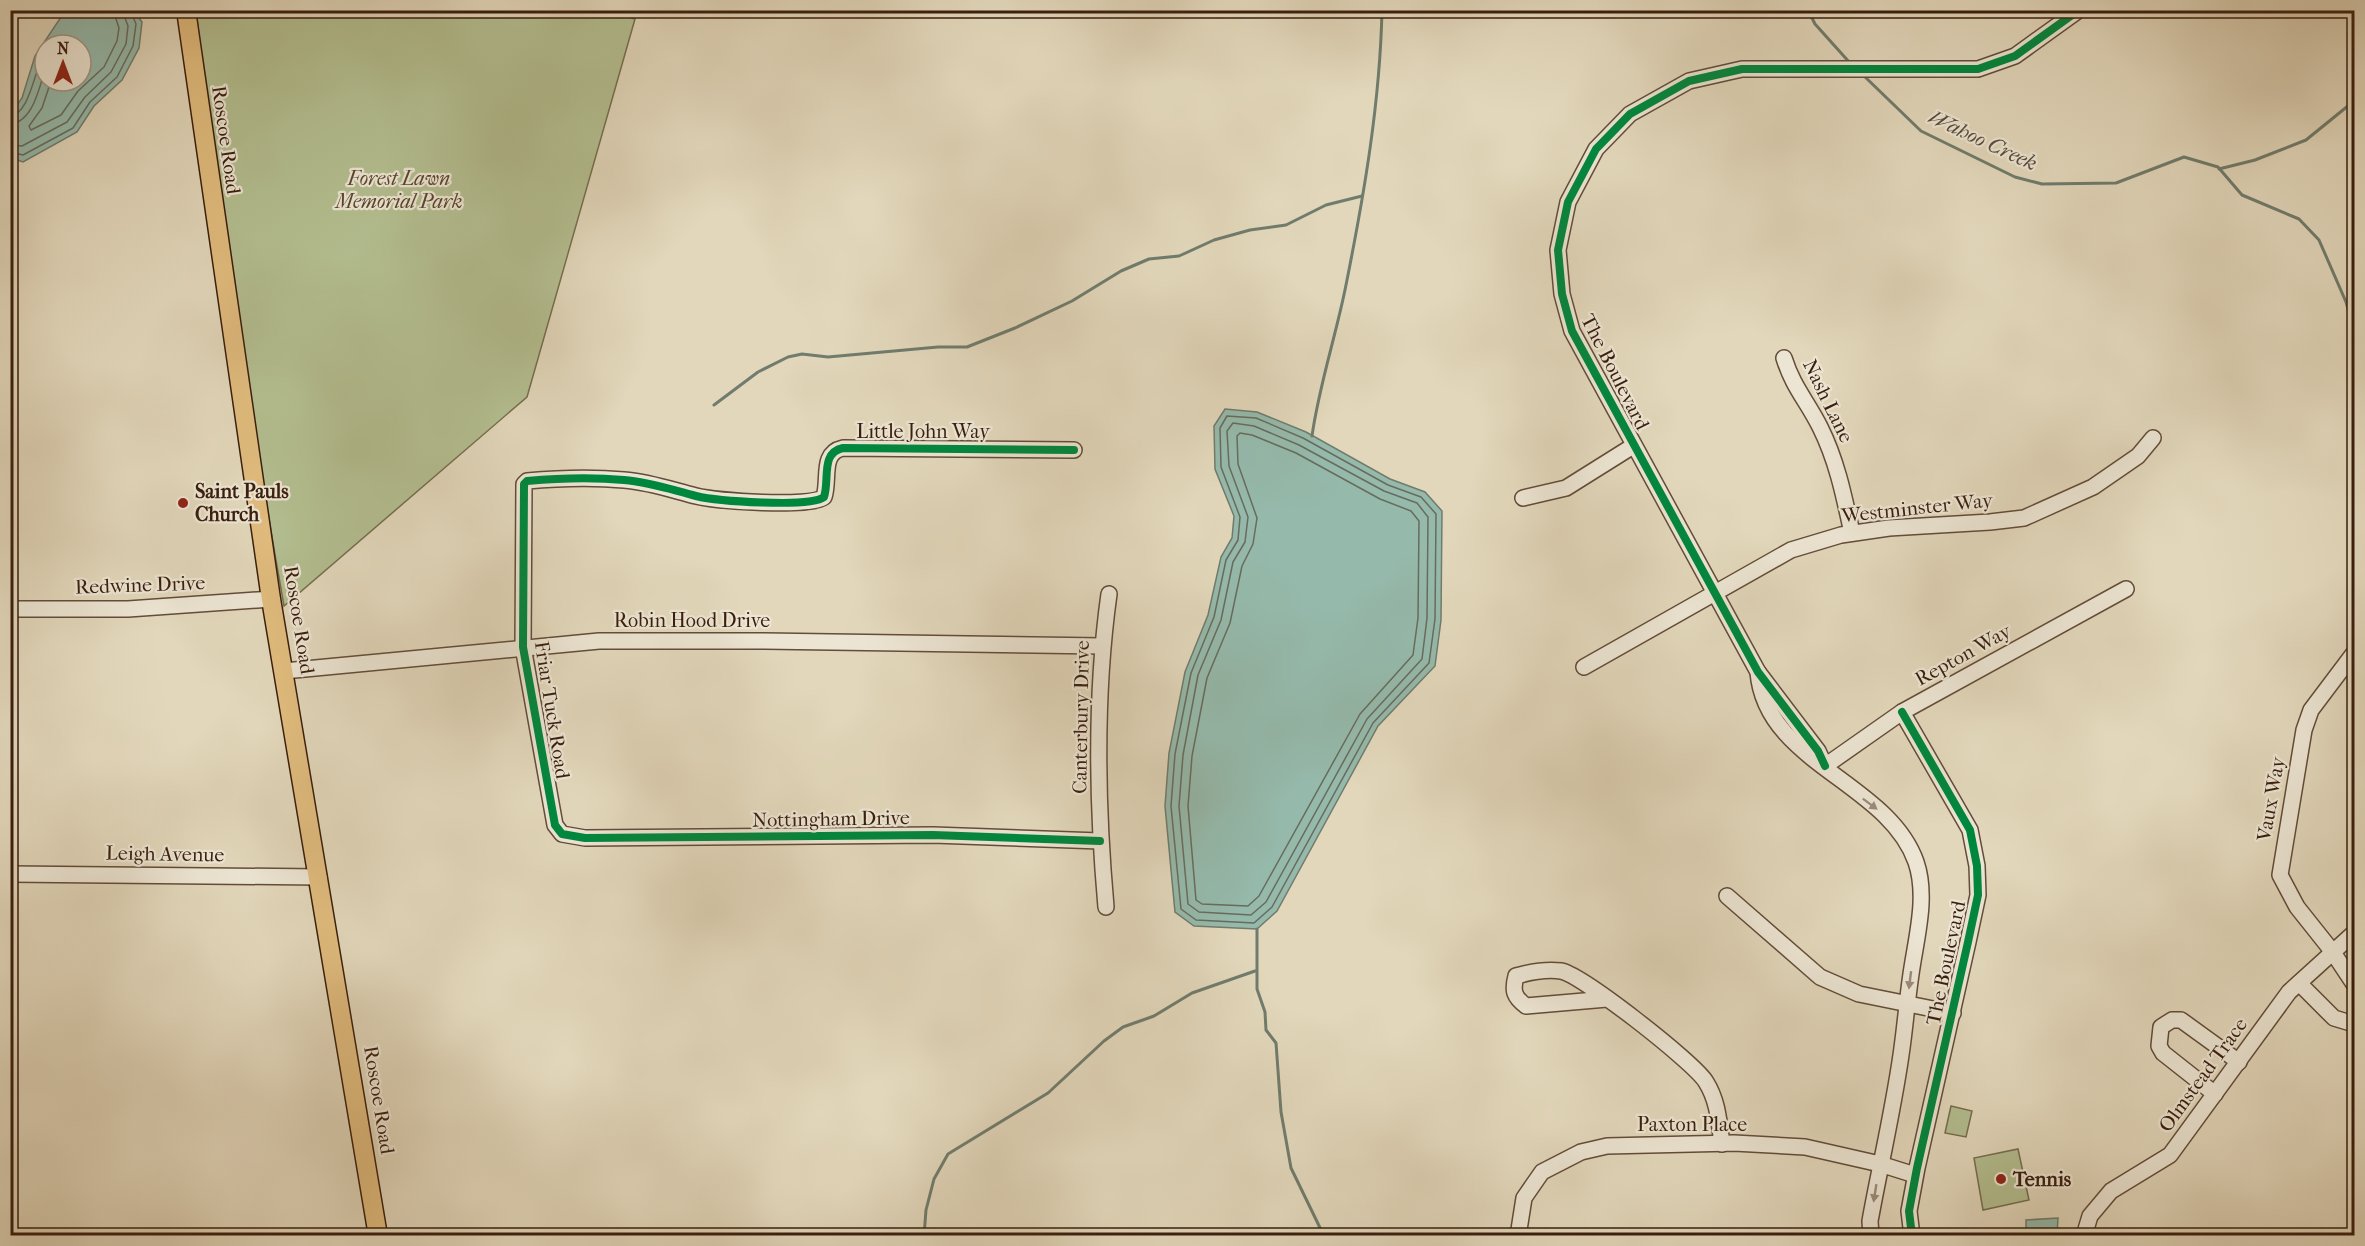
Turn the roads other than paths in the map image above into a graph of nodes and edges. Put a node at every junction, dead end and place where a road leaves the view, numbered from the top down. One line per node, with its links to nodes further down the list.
1 (186, 10): 13 (main road, Roscoe Road)
2 (2079, 10): 5 (street, The Boulevard)
3 (1784, 358): 9 (street, Nash Lane)
4 (2153, 438): 9 (street, Westminster Way)
5 (1633, 446): 8 (street); 11 (street, The Boulevard)
6 (1074, 450): 7 (street, Little John Way)
7 (527, 481): 16 (street, Friar Tuck Road)
8 (1523, 498)
9 (1852, 533): 11 (street, Westminster Way)
10 (2126, 589): 20 (street, Repton Way)
11 (1714, 591): 18 (street, Westminster Way); 21 (street, The Boulevard)
12 (1109, 594): 15 (street, Canterbury Drive)
13 (271, 599): 14 (street, Redwine Drive); 19 (main road, Roscoe Road)
14 (10, 609)
15 (1102, 646): 16 (street, Robin Hood Drive); 23 (street, Canterbury Drive)
16 (523, 647): 19 (street, Robin Hood Drive); 22 (street, Friar Tuck Road)
17 (2355, 653): 29 (street, Vaux Way)
18 (1584, 667)
19 (284, 671): 25 (main road, Roscoe Road)
20 (1902, 712): 21 (street, Repton Way); 34 (street, The Boulevard)
21 (1825, 766): 33 (street, The Boulevard, one-way to 33)
22 (562, 834): 23 (street, Nottingham Drive)
23 (1100, 841): 27 (street, Canterbury Drive)
24 (10, 874): 25 (street, Leigh Avenue)
25 (319, 877): 41 (main road, Roscoe Road)
26 (1727, 896): 33 (street)
27 (1106, 907)
28 (2355, 933): 29 (street, Olmstead Trace)
29 (2332, 951): 30 (street, Olmstead Trace); 31 (street, Vaux Way)
30 (2299, 983): 35 (street); 36 (street, Olmstead Trace)
31 (2355, 984)
32 (1607, 999): 32 (street); 38 (street)
33 (1907, 1004): 34 (street); 39 (street, The Boulevard)
34 (1953, 1013): 40 (street, The Boulevard)
35 (2355, 1024)
36 (2239, 1062): 37 (street, Olmstead Trace); 37 (street)
37 (2215, 1094): 45 (street, Olmstead Trace)
38 (1722, 1144): 39 (street, Paxton Place); 42 (street, Paxton Place)
39 (1880, 1164): 40 (street, Paxton Place); 43 (street, The Boulevard, one-way to 43)
40 (1915, 1175): 44 (street, The Boulevard)
41 (378, 1236)
42 (1518, 1236)
43 (1871, 1236)
44 (1912, 1236)
45 (2084, 1236)

